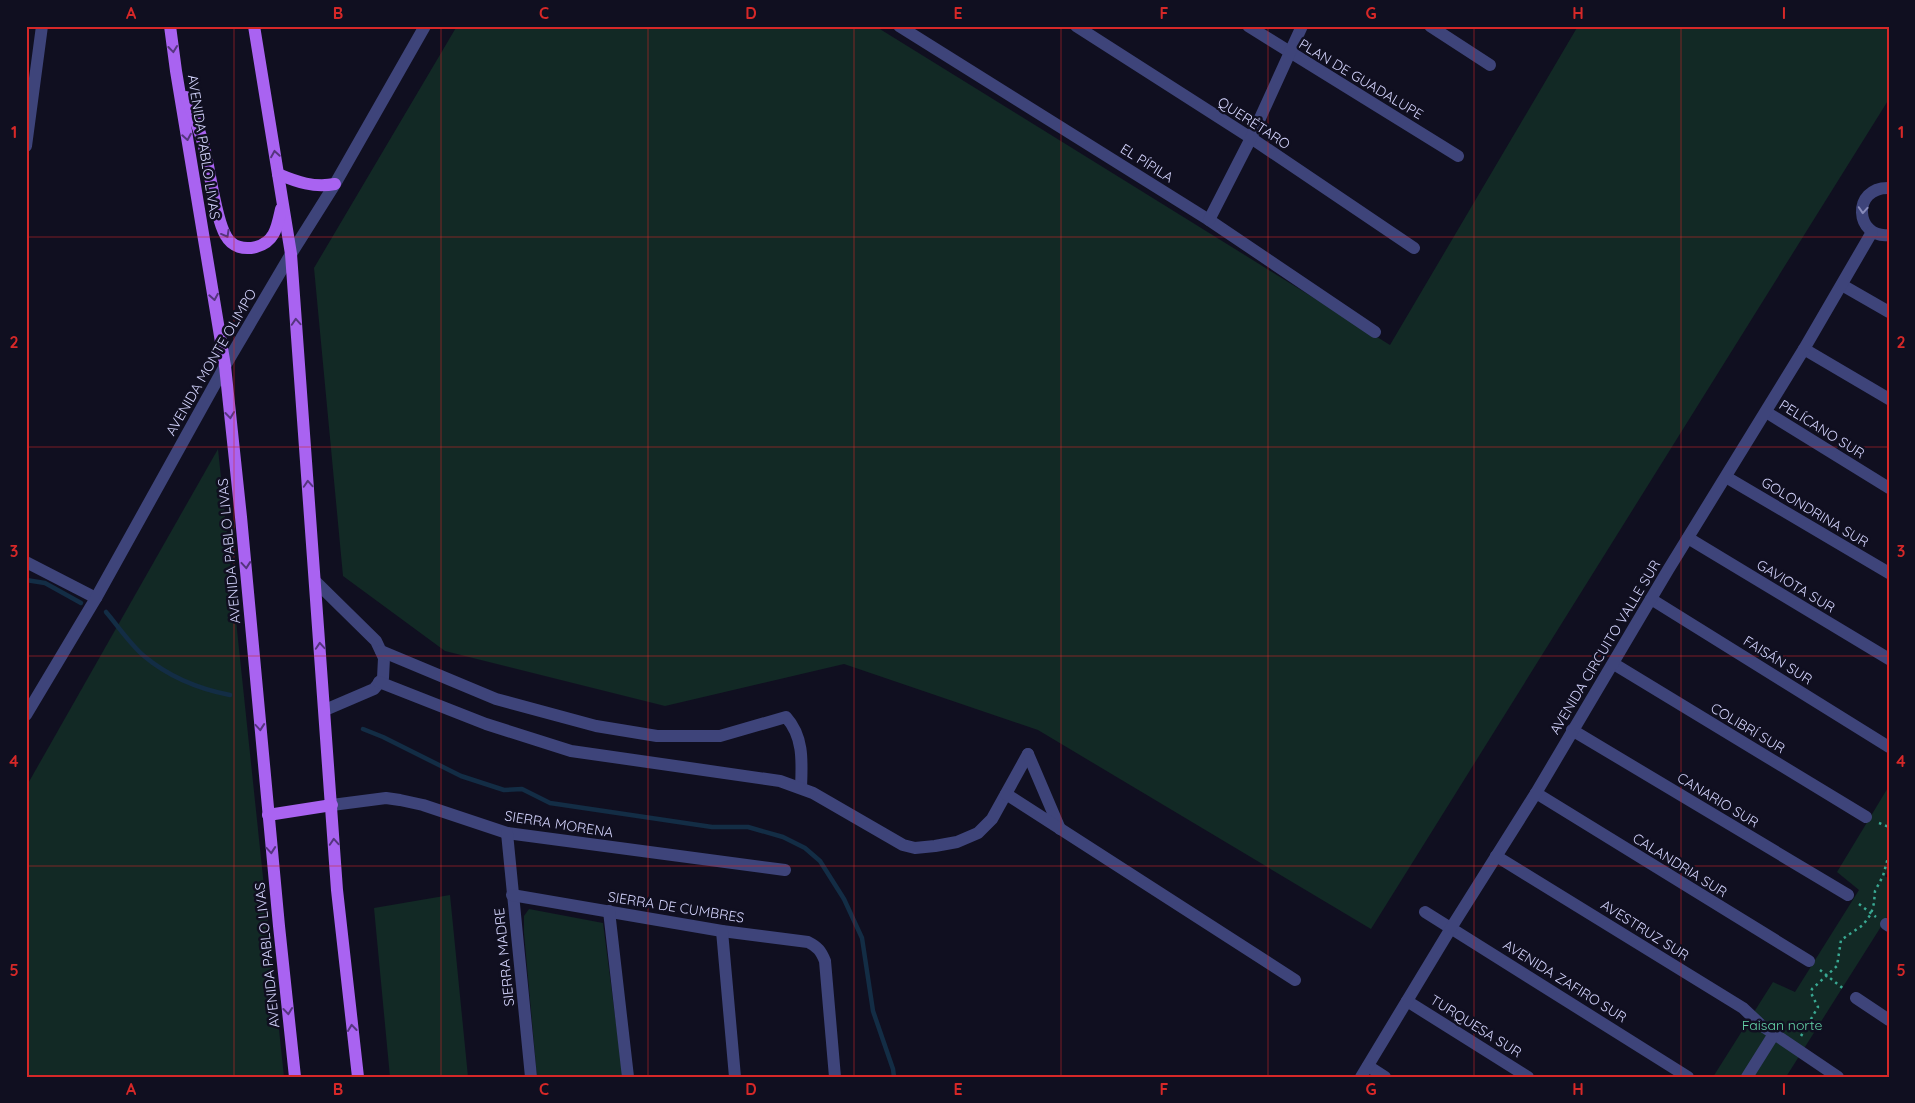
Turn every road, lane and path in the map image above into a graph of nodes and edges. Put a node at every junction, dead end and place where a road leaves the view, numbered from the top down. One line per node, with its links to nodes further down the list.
1 (42, 26): 14 (street)
2 (170, 26): 12 (main road, AVENIDA PABLO LIVAS, one-way to 12)
3 (254, 26): 16 (main road, one-way to 3)
4 (425, 26): 17 (street, AVENIDA MONTE OLIMPO)
5 (898, 26): 20 (street, EL PÍPILA)
6 (1076, 26): 13 (street, QUERÉTARO)
7 (1248, 26): 10 (street, PLAN DE GUADALUPE)
8 (1302, 26): 10 (street)
9 (1430, 26): 11 (street)
10 (1290, 53): 13 (street); 15 (street, PLAN DE GUADALUPE)
11 (1490, 65)
12 (176, 72): 19 (main road, one-way to 19); 29 (main road, AVENIDA PABLO LIVAS, one-way to 29)
13 (1251, 138): 20 (street); 23 (street, QUERÉTARO)
14 (26, 146)
15 (1458, 156)
16 (278, 174): 17 (main road); 19 (main road)
17 (335, 184): 24 (street, AVENIDA MONTE OLIMPO)
18 (1889, 188): 21 (street, one-way to 21)
19 (282, 202): 24 (main road)
20 (1209, 220): 27 (street, EL PÍPILA)
21 (1872, 232): 22 (street); 25 (street, AVENIDA CIRCUITO VALLE SUR)
22 (1889, 235)
23 (1414, 248)
24 (291, 254): 29 (street, AVENIDA MONTE OLIMPO); 37 (main road, one-way to 24)
25 (1842, 285): 26 (street); 28 (street, AVENIDA CIRCUITO VALLE SUR)
26 (1889, 312)
27 (1375, 332)
28 (1804, 349): 30 (street); 31 (street, AVENIDA CIRCUITO VALLE SUR)
29 (225, 366): 38 (street, AVENIDA MONTE OLIMPO); 52 (main road, AVENIDA PABLO LIVAS, one-way to 52)
30 (1889, 399)
31 (1766, 412): 32 (street, AVENIDA CIRCUITO VALLE SUR); 33 (street, PELÍCANO SUR)
32 (1726, 476): 34 (street, AVENIDA CIRCUITO VALLE SUR); 36 (street, GOLONDRINA SUR)
33 (1889, 488)
34 (1688, 538): 39 (street, AVENIDA CIRCUITO VALLE SUR); 41 (street, GAVIOTA SUR)
35 (26, 562): 38 (street)
36 (1889, 573)
37 (315, 580): 40 (street); 44 (main road, one-way to 37)
38 (96, 598): 45 (street, AVENIDA MONTE OLIMPO)
39 (1650, 600): 42 (street, AVENIDA CIRCUITO VALLE SUR); 47 (street, FAISÁN SUR)
40 (381, 651): 43 (street); 48 (street)
41 (1889, 659)
42 (1614, 664): 46 (street, AVENIDA CIRCUITO VALLE SUR); 53 (street, COLIBRÍ SUR)
43 (380, 682): 44 (street); 48 (street)
44 (325, 710): 51 (main road)
45 (26, 715)
46 (1572, 730): 49 (street, AVENIDA CIRCUITO VALLE SUR); 59 (street, CANARIO SUR)
47 (1889, 746)
48 (801, 788): 50 (street)
49 (1536, 793): 57 (street, AVENIDA CIRCUITO VALLE SUR); 67 (street, CALANDRIA SUR)
50 (1006, 794): 54 (street); 54 (street)
51 (332, 804): 52 (main road); 55 (street, SIERRA MORENA); 77 (main road, one-way to 51)
52 (268, 814): 76 (main road, AVENIDA PABLO LIVAS, one-way to 76)
53 (1866, 817)
54 (1060, 829): 69 (street)
55 (507, 833): 58 (street, SIERRA MORENA); 60 (street, SIERRA MADRE)
56 (1889, 854): 63 (path)
57 (1496, 856): 65 (street, AVENIDA CIRCUITO VALLE SUR); 73 (street, AVESTRUZ SUR)
58 (786, 870)
59 (1848, 895): 63 (path)
60 (512, 896): 61 (street, SIERRA DE CUMBRES); 78 (street, SIERRA MADRE)
61 (609, 911): 66 (street, SIERRA DE CUMBRES); 79 (street)
62 (1425, 912): 65 (street, AVENIDA ZAFIRO SUR)
63 (1872, 914): 64 (path); 68 (path)
64 (1887, 925)
65 (1451, 928): 71 (street, AVENIDA CIRCUITO VALLE SUR); 84 (street, AVENIDA ZAFIRO SUR)
66 (722, 931): 80 (street); 81 (street, SIERRA DE CUMBRES)
67 (1809, 961): 68 (path)
68 (1827, 976): 70 (path); 74 (path)
69 (1295, 980)
70 (1856, 998): 72 (street)
71 (1407, 1000): 75 (street, AVENIDA CIRCUITO VALLE SUR); 83 (street, TURQUESA SUR)
72 (1889, 1020)
73 (1774, 1034): 74 (street, AVESTRUZ SUR); 85 (street)
74 (1794, 1047): 86 (street, AVESTRUZ SUR)
75 (1365, 1071): 82 (street)
76 (295, 1077)
77 (358, 1077)
78 (531, 1077)
79 (628, 1077)
80 (736, 1077)
81 (835, 1077)
82 (1386, 1077)
83 (1528, 1077)
84 (1688, 1077)
85 (1746, 1077)
86 (1838, 1077)

